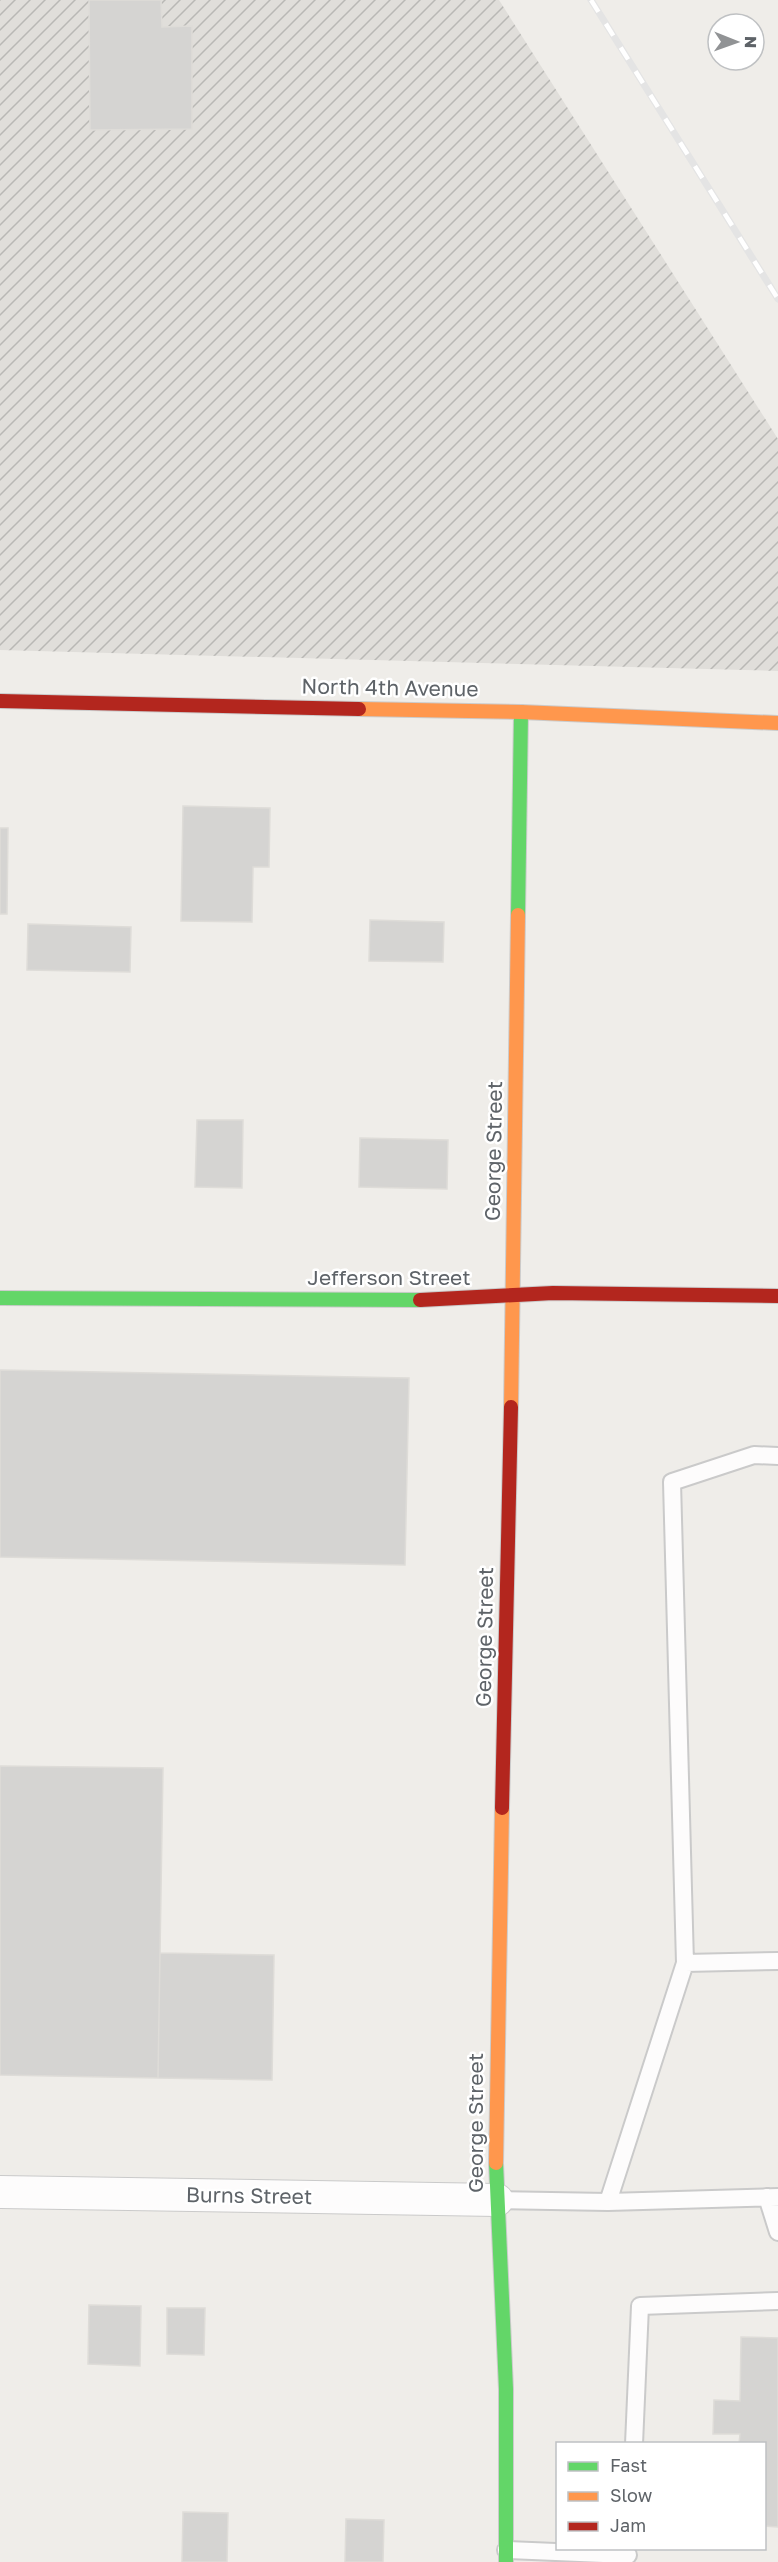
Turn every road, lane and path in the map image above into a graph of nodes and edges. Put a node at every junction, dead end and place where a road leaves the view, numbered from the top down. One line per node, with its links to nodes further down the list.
1 (0, 701): 2 (street, North 4th Avenue)
2 (521, 712): 3 (street, North 4th Avenue); 4 (street, George Street)
3 (778, 723)
4 (513, 1294): 5 (street, Jefferson Street); 6 (street, Jefferson Street); 12 (street, George Street)
5 (778, 1296)
6 (0, 1298)
7 (778, 1456): 9 (lane)
8 (778, 1961): 9 (lane)
9 (685, 1963): 13 (lane)
10 (0, 2192): 12 (street, Burns Street)
11 (772, 2197): 13 (lane); 14 (lane)
12 (497, 2200): 13 (lane); 18 (street, George Street)
13 (608, 2202)
14 (778, 2232)
15 (778, 2301): 16 (lane)
16 (634, 2442)
17 (628, 2555): 18 (lane)
18 (506, 2556)

